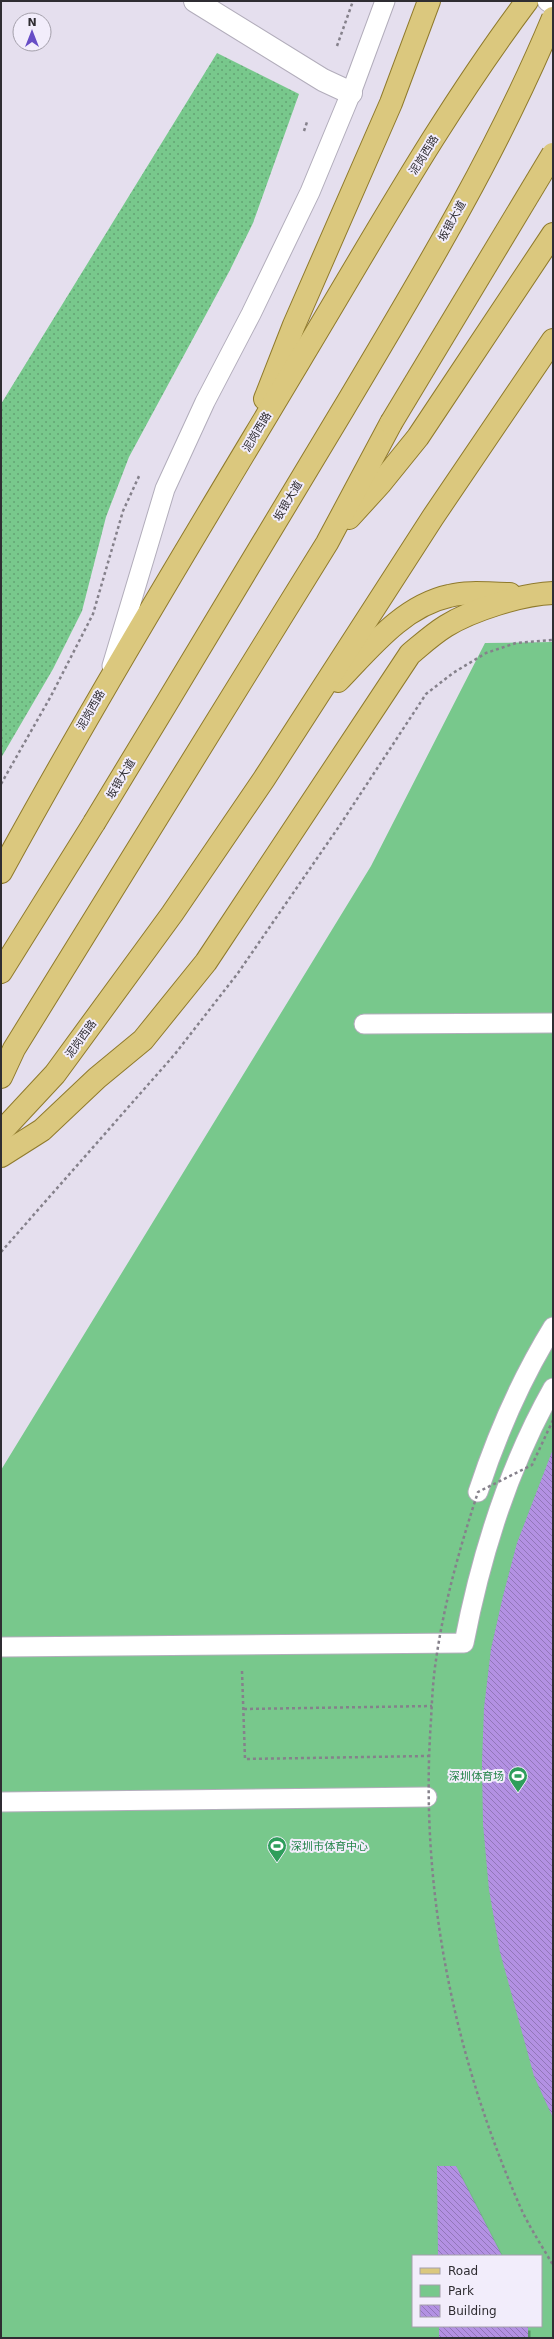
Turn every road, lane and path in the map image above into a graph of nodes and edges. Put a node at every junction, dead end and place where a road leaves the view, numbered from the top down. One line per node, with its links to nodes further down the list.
1 (195, 1): 10 (street)
2 (353, 1): 9 (path)
3 (385, 1): 10 (lane)
4 (429, 1): 14 (main road)
5 (527, 1): 14 (main road, 泥岗西路)
6 (546, 1): 7 (lane)
7 (553, 5)
8 (553, 18): 20 (main road, 坂银大道, bridge)
9 (337, 46)
10 (351, 93): 17 (lane)
11 (553, 154): 15 (main road, bridge)
12 (553, 234): 15 (main road)
13 (553, 340): 18 (main road, 泥岗西路)
14 (241, 458): 17 (main road, 泥岗西路)
15 (327, 543): 23 (main road)
16 (546, 594): 18 (main road); 25 (main road)
17 (107, 683): 19 (main road, 泥岗西路)
18 (304, 716): 24 (main road, 泥岗西路)
19 (1, 872)
20 (1, 972)
21 (553, 1023): 22 (lane)
22 (364, 1024)
23 (1, 1077)
24 (1, 1132)
25 (1, 1156)
26 (553, 1327): 29 (lane)
27 (553, 1388): 30 (lane)
28 (553, 1420): 29 (path, bridge)
29 (478, 1492): 32 (path, bridge)
30 (241, 1644): 31 (lane); 33 (path)
31 (1, 1646)
32 (432, 1706): 33 (path); 34 (path, bridge)
33 (244, 1709): 34 (path)
34 (428, 1756): 35 (path, bridge)
35 (427, 1797): 36 (lane); 37 (path, bridge)
36 (1, 1802)
37 (553, 2265)

